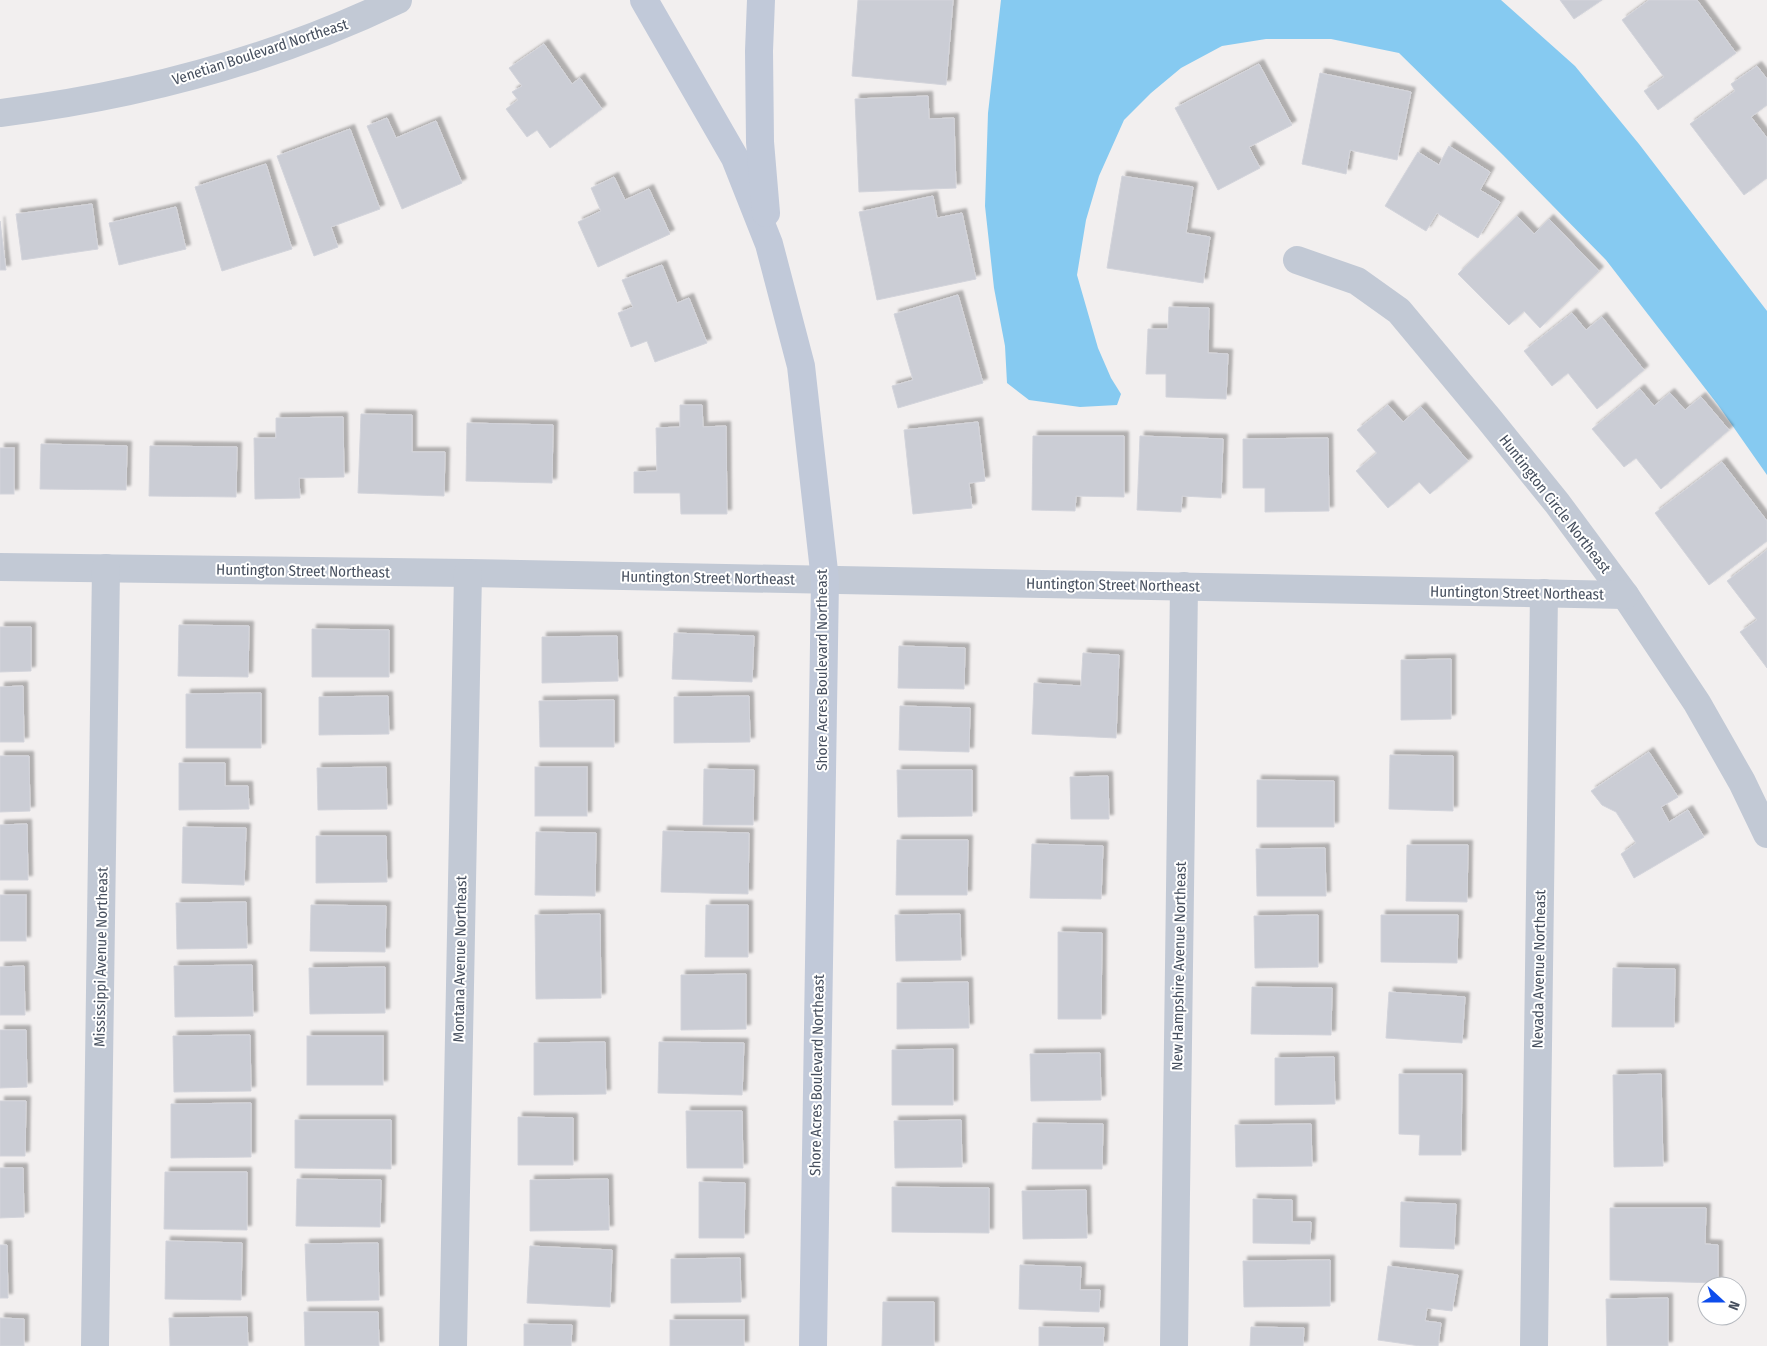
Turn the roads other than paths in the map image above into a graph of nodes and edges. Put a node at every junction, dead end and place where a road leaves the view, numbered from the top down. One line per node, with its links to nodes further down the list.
1 (398, 0): 4 (street, Venetian Boulevard Northeast)
2 (644, 0): 5 (street, Shore Acres Boulevard Northeast)
3 (761, 0): 5 (street)
4 (0, 113)
5 (769, 244): 10 (street, Shore Acres Boulevard Northeast)
6 (1298, 260): 13 (street, Huntington Circle Northeast)
7 (0, 567): 8 (street, Huntington Street Northeast)
8 (106, 568): 9 (street, Huntington Street Northeast); 15 (street, Mississippi Avenue Northeast)
9 (468, 573): 10 (street, Huntington Street Northeast); 16 (street, Montana Avenue Northeast)
10 (825, 580): 11 (street, Huntington Street Northeast); 17 (street, Shore Acres Boulevard Northeast)
11 (1184, 586): 12 (street, Huntington Street Northeast); 18 (street, New Hampshire Avenue Northeast)
12 (1544, 593): 13 (street, Huntington Street Northeast); 19 (street, Nevada Avenue Northeast)
13 (1625, 595): 14 (street, Huntington Circle Northeast)
14 (1767, 834)
15 (95, 1346)
16 (453, 1346)
17 (813, 1346)
18 (1174, 1346)
19 (1534, 1346)

